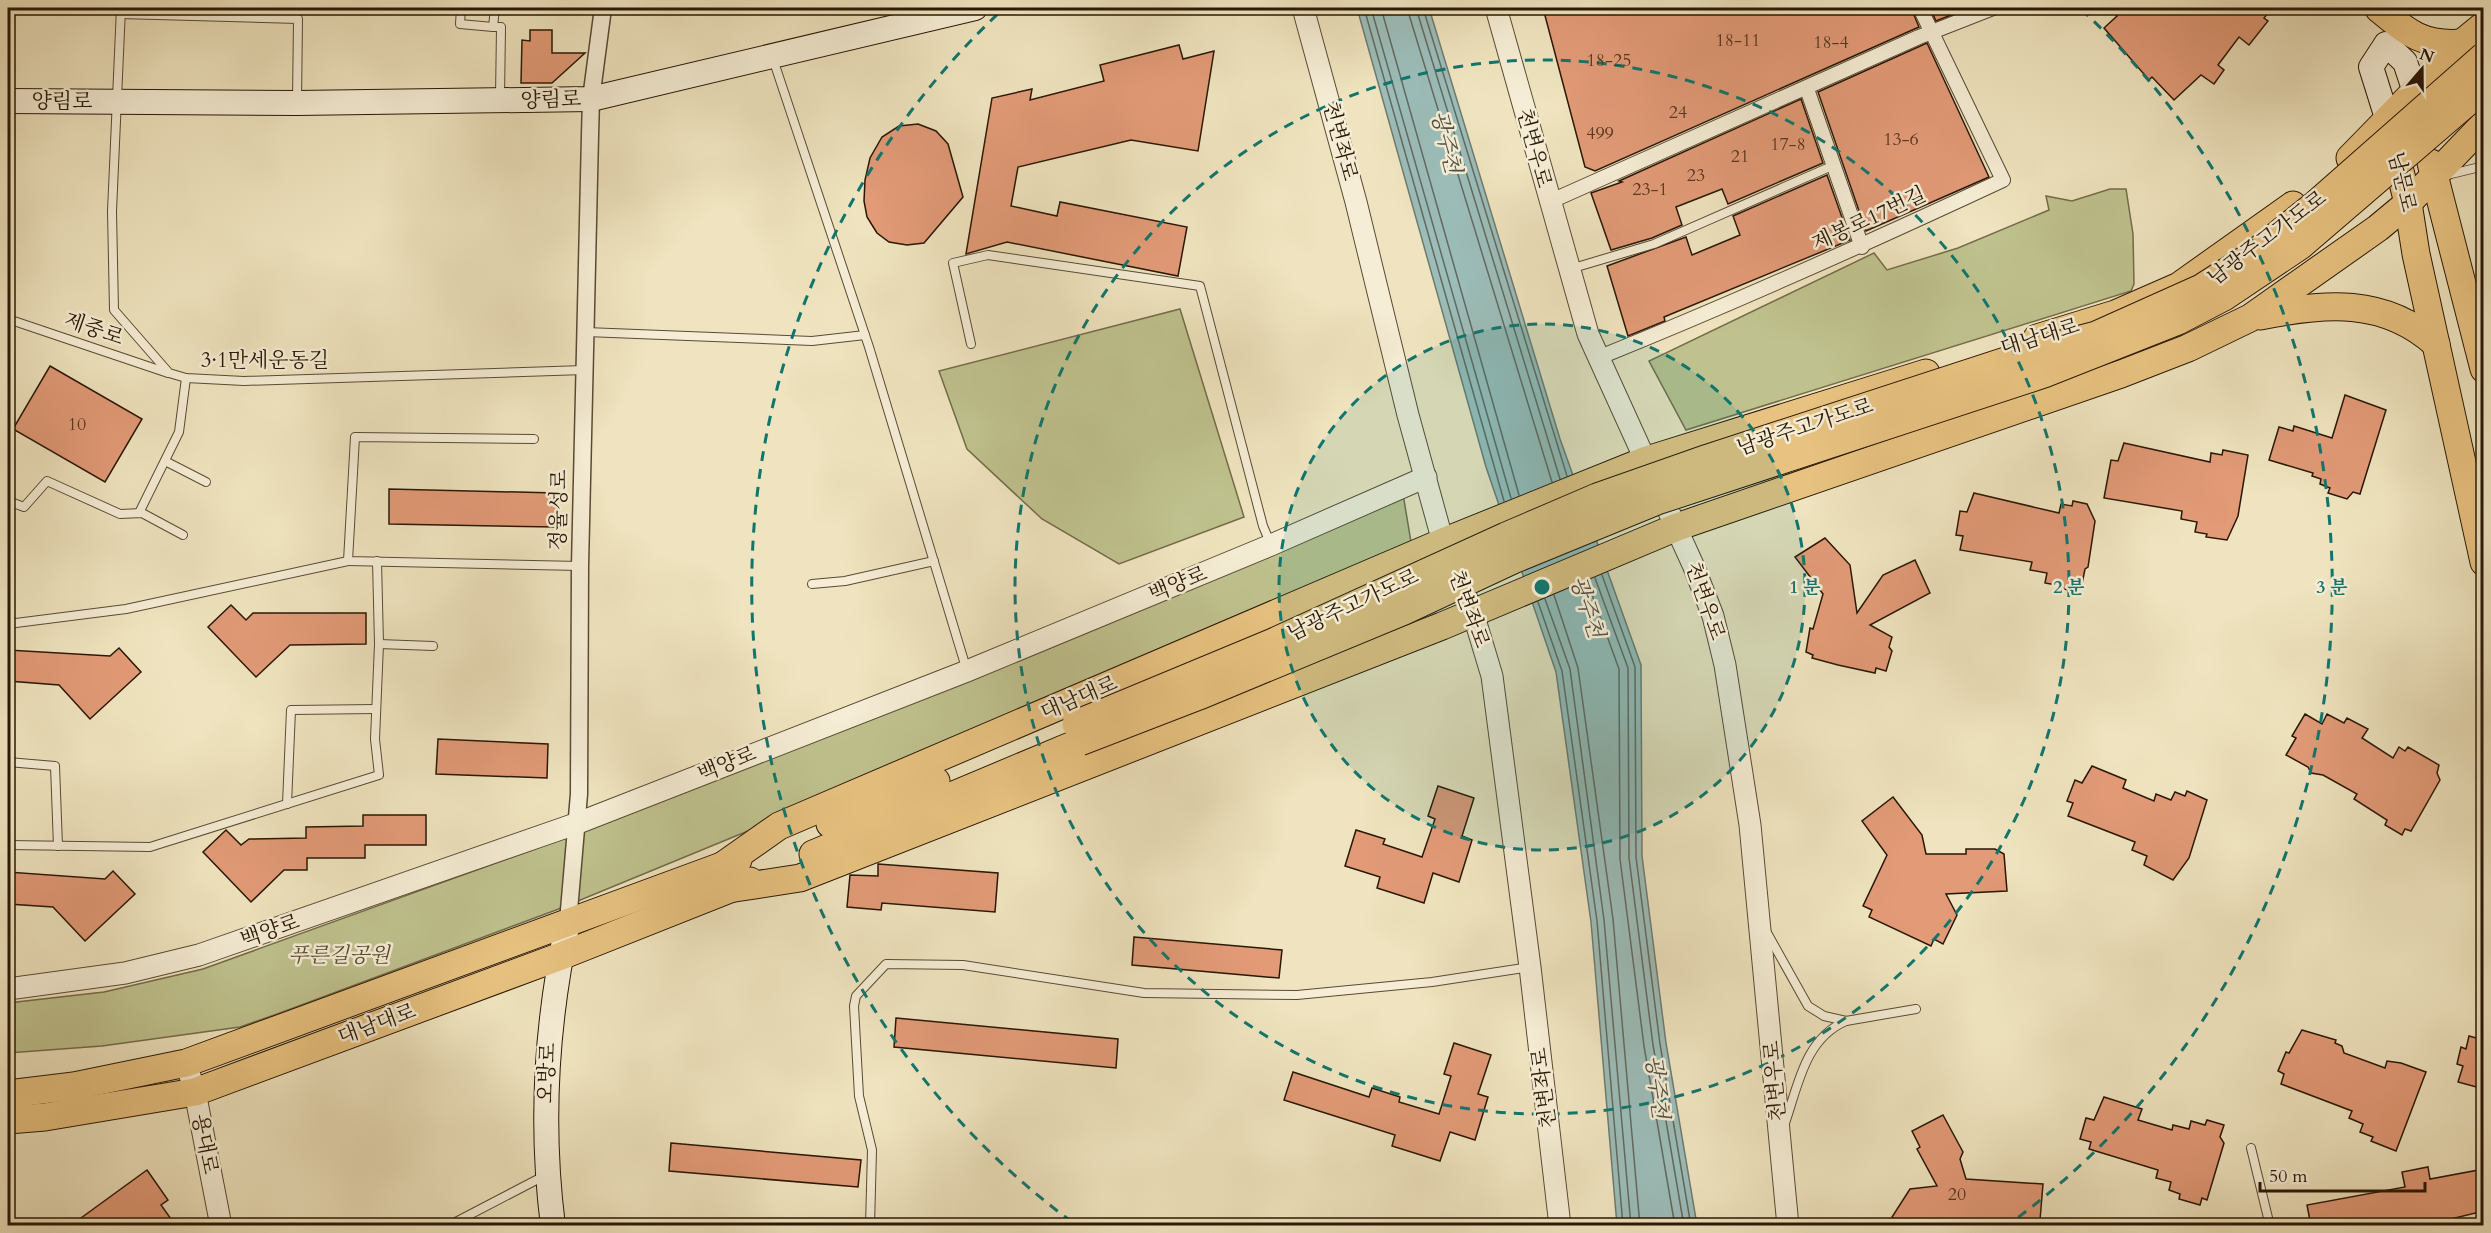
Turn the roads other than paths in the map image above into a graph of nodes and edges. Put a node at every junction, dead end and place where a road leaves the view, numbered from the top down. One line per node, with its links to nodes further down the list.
1 (461, 8): 13 (lane)
2 (495, 8): 13 (lane)
3 (603, 8): 21 (street, 정율성로)
4 (975, 8): 17 (main road, 양림로)
5 (1304, 8): 49 (street, 천변좌로)
6 (1496, 8): 31 (street, 천변우로)
7 (1920, 8): 14 (street, 제봉로17번길)
8 (1993, 8): 14 (street)
9 (2379, 8): 15 (street); 16 (main road)
10 (120, 10): 11 (lane); 22 (lane, 양림로)
11 (164, 11): 25 (lane)
12 (2484, 25): 16 (main road)
13 (493, 27): 24 (lane)
14 (1933, 32): 19 (street); 33 (street, 제봉로17번길)
15 (2386, 44): 20 (main road); 26 (main road)
16 (2473, 50): 20 (main road); 69 (main road, 남광주고가도로, bridge)
17 (772, 56): 21 (main road, 양림로); 38 (lane)
18 (2484, 88): 69 (main road, 남광주고가도로, bridge)
19 (1807, 89): 28 (street); 31 (street)
20 (2415, 92): 26 (main road); 30 (main road, 남문로)
21 (591, 99): 24 (main road, 양림로); 37 (street, 정율성로)
22 (116, 100): 23 (main road, 양림로); 25 (main road, 양림로); 44 (lane)
23 (8, 101)
24 (500, 102): 25 (main road, 양림로)
25 (297, 103)
26 (2388, 121): 32 (main road, 남문로); 48 (main road, 대남대로)
27 (2484, 124): 30 (main road)
28 (1832, 166): 33 (street); 34 (lane)
29 (2484, 166): 30 (lane)
30 (2434, 178): 32 (main road); 42 (main road, 남문로)
31 (1549, 202): 34 (street, 천변우로)
32 (2408, 203): 35 (main road); 40 (main road, 남문로)
33 (1862, 247): 41 (street, 제봉로17번길)
34 (1569, 270): 41 (street, 천변우로)
35 (2250, 318): 40 (main road); 53 (main road)
36 (8, 319): 44 (lane, 제중로)
37 (586, 332): 38 (lane); 43 (street, 정율성로)
38 (865, 334): 59 (lane)
39 (971, 344): 56 (lane)
40 (2436, 344): 60 (main road, 남문로)
41 (1600, 357): 48 (street, 천변우로)
42 (2484, 369)
43 (584, 370): 45 (lane, 3·1만세운동길); 61 (street, 정율성로)
44 (169, 373): 45 (lane, 3·1만세운동길)
45 (186, 378): 47 (lane)
46 (534, 439): 57 (lane)
47 (165, 461): 50 (lane); 52 (lane)
48 (1644, 461): 53 (street, 천변우로); 55 (main road, 대남대로)
49 (1425, 477): 55 (street, 천변좌로); 56 (street, 백양로)
50 (206, 482)
51 (8, 501): 52 (lane)
52 (139, 513): 54 (lane)
53 (1677, 526): 63 (main road, 대남대로); 76 (street, 천변우로)
54 (183, 535)
55 (1443, 542): 63 (street, 천변좌로); 75 (main road, 대남대로)
56 (1271, 545): 67 (street, 백양로)
57 (348, 561): 58 (lane); 64 (lane)
58 (377, 561): 61 (lane); 65 (lane)
59 (934, 561): 62 (lane); 67 (lane)
60 (2484, 562)
61 (580, 566): 72 (street, 정율성로)
62 (812, 584)
63 (1473, 613): 75 (main road, 대남대로); 79 (street, 천변좌로)
64 (8, 624)
65 (379, 644): 66 (lane); 68 (lane)
66 (433, 646)
67 (967, 671): 72 (street, 백양로)
68 (376, 709): 71 (lane); 71 (lane)
69 (1078, 733): 75 (main road, 대남대로)
70 (8, 762): 74 (lane)
71 (287, 804): 74 (lane)
72 (578, 823): 77 (street, 정율성로); 80 (street, 백양로)
73 (8, 845): 74 (lane)
74 (58, 846)
75 (728, 877): 77 (main road, 대남대로); 78 (main road, 대남대로)
76 (1760, 919): 82 (lane); 87 (street, 천변우로)
77 (568, 922): 78 (main road, 오방로); 83 (main road, 대남대로)
78 (561, 956): 84 (main road, 대남대로); 89 (main road, 오방로)
79 (1530, 967): 93 (lane); 94 (street, 천변좌로)
80 (8, 989)
81 (1916, 1009): 82 (lane)
82 (1846, 1021): 87 (lane)
83 (186, 1063): 84 (street, 용대로); 85 (main road, 대남대로)
84 (195, 1092): 86 (main road, 대남대로); 91 (street, 용대로)
85 (8, 1094)
86 (8, 1120)
87 (1780, 1138): 95 (street, 천변우로)
88 (2251, 1148): 96 (lane)
89 (548, 1175): 90 (main road, 오방로); 92 (lane)
90 (551, 1223)
91 (221, 1226)
92 (448, 1226)
93 (870, 1226)
94 (1560, 1226)
95 (1788, 1226)
96 (2270, 1226)

